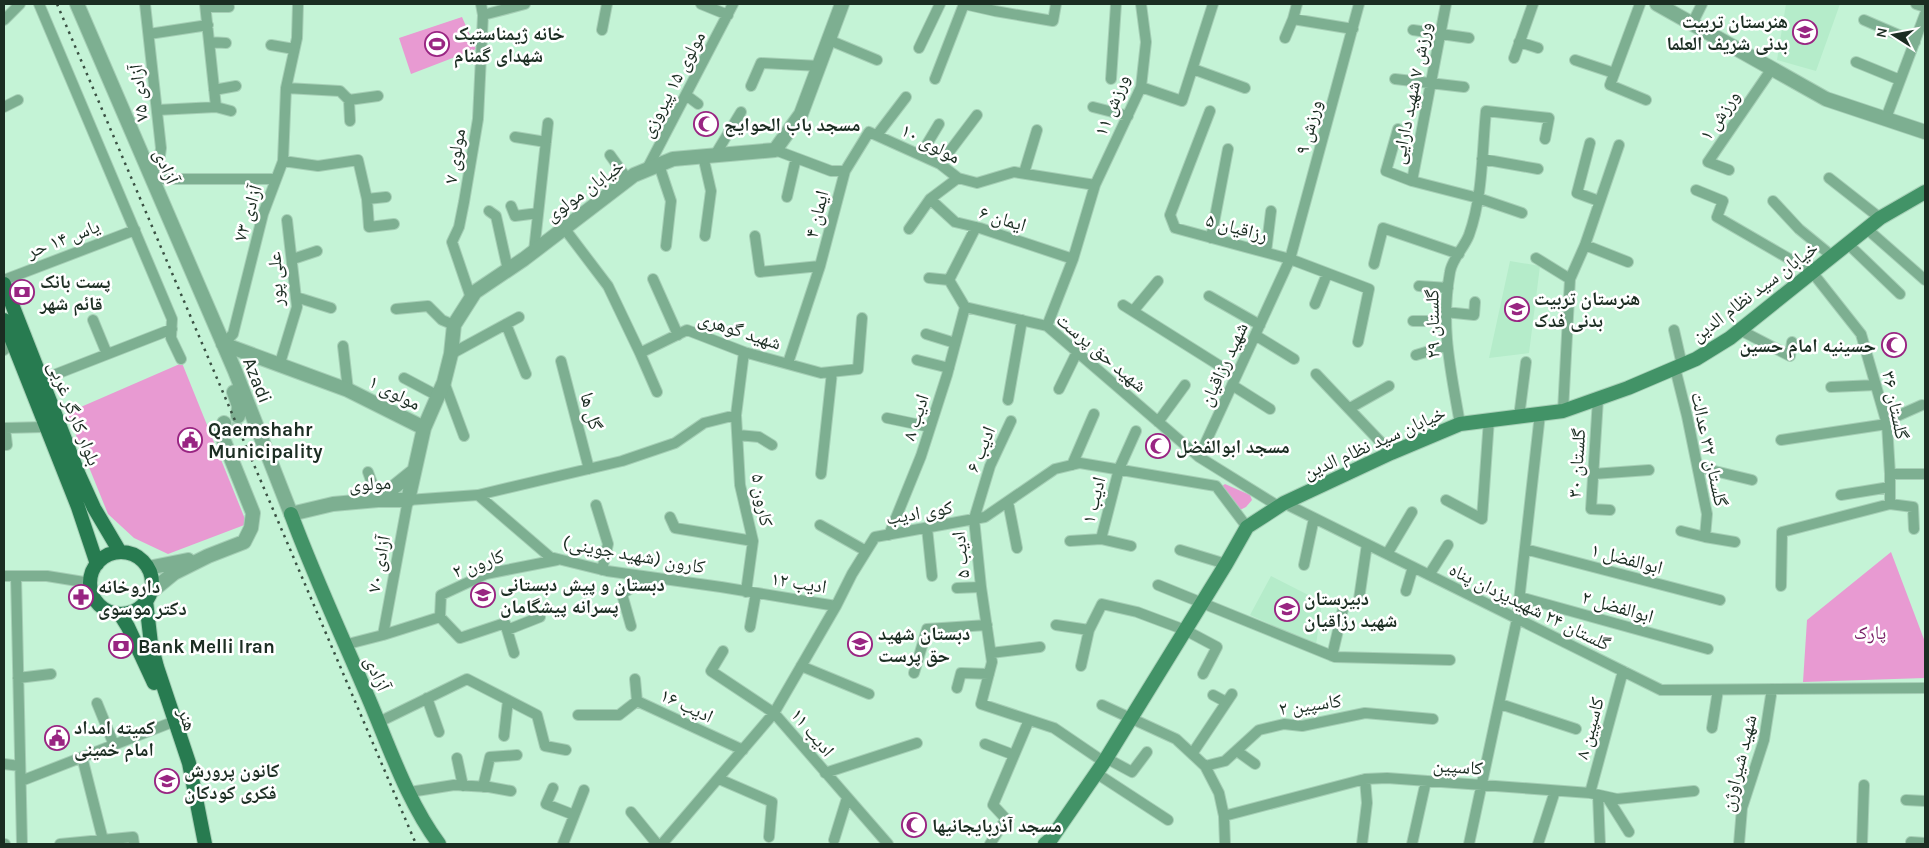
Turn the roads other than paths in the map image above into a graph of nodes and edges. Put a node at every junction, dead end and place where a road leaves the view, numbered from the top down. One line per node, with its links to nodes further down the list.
1 (20, 4): 34 (street)
2 (39, 4): 145 (street)
3 (77, 4): 119 (street, آزادی)
4 (145, 4): 41 (street, آزادی ۷۵)
5 (298, 4): 53 (street, آزادی ۷۳)
6 (482, 4): 32 (street, مولوی ۷)
7 (525, 4): 32 (street)
8 (607, 4): 39 (street)
9 (701, 4): 30 (street)
10 (733, 4): 30 (street, مولوی ۱۵ پیروزی)
11 (842, 4): 45 (street)
12 (940, 4): 51 (street)
13 (964, 4): 29 (street); 62 (street)
14 (1056, 4): 29 (street)
15 (1116, 4): 63 (street)
16 (1141, 4): 69 (street, ورزش ۱۱)
17 (1213, 4): 59 (street)
18 (1297, 4): 33 (street)
19 (1359, 4): 38 (street, ورزش ۹)
20 (1446, 4): 42 (street, ورزش ۷ شهید دارایی)
21 (1533, 4): 47 (street)
22 (1640, 4): 61 (street)
23 (1657, 4): 36 (street)
24 (1702, 4): 36 (street)
25 (1916, 4): 28 (street)
26 (206, 5): 27 (street); 37 (street)
27 (229, 7)
28 (1925, 7)
29 (996, 8)
30 (728, 14): 74 (street, مولوی ۱۵ پیروزی)
31 (1925, 14): 48 (street)
32 (483, 15): 180 (street, مولوی ۷)
33 (1293, 19): 38 (street); 43 (street)
34 (4, 20)
35 (1864, 20): 48 (street)
36 (1692, 24): 60 (street)
37 (208, 25): 41 (street); 46 (street)
38 (1352, 29): 160 (street, ورزش ۹)
39 (602, 30)
40 (1413, 30): 42 (street)
41 (149, 34): 84 (street, آزادی ۷۵)
42 (1440, 34): 44 (street); 66 (street, ورزش ۷ شهید دارایی)
43 (1285, 38)
44 (1469, 38)
45 (829, 40): 55 (street); 58 (street)
46 (210, 42): 49 (street); 73 (street)
47 (1520, 42): 52 (street); 54 (street)
48 (1915, 42): 65 (street)
49 (226, 43)
50 (271, 45): 53 (street)
51 (919, 48)
52 (1538, 48)
53 (294, 49): 71 (street, آزادی ۷۳)
54 (1514, 58)
55 (877, 60)
56 (1575, 60): 61 (street)
57 (1856, 62): 65 (street)
58 (820, 66): 68 (street); 104 (street)
59 (1192, 69): 69 (street); 72 (street)
60 (1771, 70): 90 (street); 114 (street, ورزش ۱)
61 (1614, 73): 79 (street)
62 (934, 79)
63 (1111, 79)
64 (1395, 80): 66 (street)
65 (1900, 80): 90 (street)
66 (1431, 84): 70 (street); 122 (street, ورزش ۷ شهید دارایی)
67 (236, 86): 73 (street)
68 (751, 86)
69 (1141, 87): 89 (street, ورزش ۱۱)
70 (1464, 87)
71 (286, 88): 78 (street); 110 (street, آزادی ۷۳)
72 (1245, 88)
73 (214, 90): 81 (street)
74 (686, 95): 80 (street); 112 (street, مولوی ۱۵ پیروزی)
75 (378, 96): 78 (street)
76 (906, 97): 97 (street)
77 (18, 100): 82 (street)
78 (349, 100): 91 (street)
79 (1646, 100)
80 (698, 104)
81 (216, 106): 84 (street); 85 (street)
82 (4, 107)
83 (1093, 107): 89 (street)
84 (157, 110): 119 (street, آزادی ۷۵)
85 (231, 111)
86 (1210, 111): 148 (street, رزاقیان ۵)
87 (741, 112): 107 (street)
88 (977, 115): 111 (street)
89 (1128, 116): 123 (street, ورزش ۱۱)
90 (1886, 118): 96 (street)
91 (350, 121)
92 (548, 123): 100 (street)
93 (939, 124): 105 (street)
94 (1037, 130): 116 (street)
95 (1398, 130): 122 (street)
96 (1925, 131)
97 (878, 135): 105 (street, مولوی ۱۰); 115 (street, مولوی ۱۰)
98 (515, 138): 100 (street)
99 (1545, 139): 109 (street, گلستان ۲۹)
100 (546, 142): 136 (street)
101 (1590, 143): 131 (street)
102 (1619, 145): 131 (street)
103 (1228, 149): 148 (street)
104 (775, 150): 107 (street, خیابان مولوی); 108 (street)
105 (921, 154): 111 (street, مولوی ۱۰)
106 (610, 155): 121 (street)
107 (709, 156): 112 (street, خیابان مولوی); 146 (street)
108 (796, 158): 115 (street); 127 (street)
109 (1482, 159): 113 (street); 129 (street, گلستان ۲۹)
110 (283, 162): 120 (street, آزادی ۷۳); 130 (street)
111 (940, 164): 117 (street, مولوی ۱۰)
112 (653, 167): 121 (street, خیابان مولوی); 150 (street)
113 (1538, 169)
114 (1729, 170)
115 (845, 171): 163 (street, ایمان ۴)
116 (1024, 173): 117 (street, مولوی ۱۰); 123 (street, مولوی ۱۰)
117 (958, 178): 128 (street)
118 (1829, 178): 138 (street)
119 (155, 179): 120 (street); 208 (street, آزادی)
120 (276, 179): 208 (street, آزادی ۷۳)
121 (628, 180): 142 (street, خیابان مولوی)
122 (1412, 181): 129 (street, ورزش ۷ شهید دارایی)
123 (1095, 185): 159 (street, ورزش ۱۱)
124 (1696, 190): 165 (street)
125 (1925, 192): 138 (main road, خیابان سید نظام الدین)
126 (386, 197): 130 (street)
127 (787, 197)
128 (930, 198): 141 (street, ایمان ۶); 143 (street)
129 (1478, 198): 137 (street, ورزش ۷ شهید دارایی); 155 (street, گلستان ۲۹)
130 (367, 199): 140 (street)
131 (1599, 201): 151 (street)
132 (1773, 201): 156 (street)
133 (511, 206): 136 (street)
134 (489, 211): 164 (street)
135 (1271, 211): 154 (street)
136 (538, 213): 153 (street)
137 (1522, 213)
138 (1880, 218): 144 (main road, خیابان سید نظام الدین)
139 (288, 220): 158 (street, علی پور)
140 (394, 224)
141 (976, 227): 159 (street, ایمان ۶); 171 (street)
142 (564, 228): 153 (street, خیابان مولوی); 214 (street)
143 (909, 229)
144 (1867, 229): 149 (main road, خیابان سید نظام الدین); 172 (street)
145 (135, 230): 170 (street, یاس ۱۴ حر); 199 (street)
146 (705, 236)
147 (755, 236): 163 (street)
148 (1212, 238): 154 (street, رزاقیان ۵)
149 (1848, 244): 156 (main road, خیابان سید نظام الدین); 177 (street)
150 (666, 246)
151 (1585, 246): 161 (street); 169 (street)
152 (317, 251): 158 (street)
153 (534, 251): 164 (street, خیابان مولوی)
154 (1266, 252): 160 (street, رزاقیان ۵)
155 (1459, 254): 162 (street); 176 (street, گلستان ۲۹)
156 (1832, 256): 165 (main road, خیابان سید نظام الدین)
157 (1536, 258): 169 (street)
158 (292, 259): 179 (street, علی پور)
159 (1073, 259): 198 (street, ورزش ۱۱)
160 (1290, 259): 166 (street, رزاقیان ۵); 197 (street, شهید رزاقیان)
161 (1628, 262)
162 (1374, 264)
163 (820, 266): 224 (street, ایمان ۴)
164 (508, 270): 180 (street, خیابان مولوی)
165 (1812, 272): 201 (main road, خیابان سید نظام الدین); 235 (street, گلستان ۳۶)
166 (1327, 274): 182 (street); 205 (street, رزاقیان ۵)
167 (929, 278): 171 (street)
168 (654, 279): 203 (street)
169 (1570, 279): 247 (street)
170 (4, 280)
171 (949, 280): 184 (street)
172 (1925, 280)
173 (1158, 281): 187 (street)
174 (4, 284): 231 (main road, بلوار کارگر غربی)
175 (1419, 286): 176 (street)
176 (1448, 288): 188 (street, گلستان ۲۹)
177 (1900, 294)
178 (1209, 296): 197 (street)
179 (296, 297): 185 (street); 223 (street, علی پور)
180 (471, 298): 196 (street, خیابان مولوی)
181 (1475, 302): 188 (street)
182 (1315, 304)
183 (1123, 305): 187 (street)
184 (965, 307): 193 (street, شهید حق پرست); 207 (street, ادیب ۸)
185 (331, 308)
186 (396, 309): 196 (street)
187 (1134, 310): 232 (street)
188 (1446, 316): 194 (street); 211 (street, گلستان ۲۹)
189 (519, 317): 195 (street)
190 (862, 318): 227 (street, شهید گوهری)
191 (4, 320): 209 (main road, بلوار کارگر غربی)
192 (93, 320): 215 (street)
193 (1022, 320): 198 (street, شهید حق پرست); 243 (street)
194 (1413, 321)
195 (506, 324): 216 (street); 228 (street)
196 (454, 325): 216 (street, خیابان مولوی)
197 (1260, 325): 204 (street, شهید رزاقیان)
198 (1047, 326): 213 (street, شهید حق پرست)
199 (172, 329): 215 (street); 218 (street)
200 (1674, 330): 225 (street, گلستان ۳۲ عدالت)
201 (1740, 330): 206 (street); 225 (main road, خیابان سید نظام الدین)
202 (926, 334): 207 (street)
203 (678, 335): 212 (street, شهید گوهری); 214 (street, شهید گوهری)
204 (1255, 335): 219 (street); 232 (street, شهید رزاقیان)
205 (1358, 342)
206 (1792, 342)
207 (955, 343): 226 (street, ادیب ۸)
208 (223, 344): 223 (street, مولوی ۱); 296 (street, Azadi); 296 (street)
209 (8, 346): 257 (main road, بلوار کارگر غربی)
210 (343, 346): 239 (street)
211 (1446, 346): 217 (street); 258 (street, گلستان ۲۹)
212 (744, 352): 224 (street, شهید گوهری); 250 (street, کارون ۵)
213 (1077, 352): 238 (street); 255 (street, شهید حق پرست)
214 (640, 353): 240 (street)
215 (107, 354): 231 (street)
216 (451, 354): 233 (street, خیابان مولوی)
217 (1416, 355)
218 (181, 359)
219 (1294, 359)
220 (561, 360): 272 (street, گل ها)
221 (917, 360): 226 (street)
222 (1526, 362): 251 (street)
223 (280, 363): 239 (street, مولوی ۱)
224 (788, 364): 227 (street, شهید گوهری)
225 (1678, 367): 242 (main road, خیابان سید نظام الدین); 271 (street, گلستان ۳۲ عدالت)
226 (949, 368): 259 (street, ادیب ۸)
227 (832, 372): 278 (street)
228 (526, 374)
229 (1316, 374): 245 (street)
230 (404, 378): 241 (street)
231 (41, 380): 257 (main road, بلوار کارگر غربی)
232 (1234, 380): 246 (street); 269 (street, شهید رزاقیان)
233 (444, 382): 241 (street, خیابان مولوی); 264 (street)
234 (1185, 385): 255 (street)
235 (1876, 385): 237 (street); 256 (street, گلستان ۳۶)
236 (1389, 386): 245 (street)
237 (1831, 387)
238 (1059, 389)
239 (348, 390): 260 (street, مولوی ۱)
240 (657, 392)
241 (438, 396): 260 (street, خیابان مولوی)
242 (1598, 399): 247 (main road, خیابان سید نظام الدین); 279 (street, گلستان ۳۰)
243 (1008, 400)
244 (1922, 405): 256 (street)
245 (1350, 408): 268 (street)
246 (1270, 409)
247 (1563, 411): 249 (main road, خیابان سید نظام الدین)
248 (1094, 414): 270 (street)
249 (1540, 414): 251 (main road, خیابان سید نظام الدین); 315 (street)
250 (736, 415): 263 (street, کارون ۵); 272 (street)
251 (1519, 417): 253 (main road, خیابان سید نظام الدین)
252 (887, 418): 259 (street)
253 (1489, 420): 258 (main road, خیابان سید نظام الدین); 289 (street)
254 (1011, 421): 299 (street, ادیب ۶)
255 (1158, 422): 269 (street, شهید حق پرست)
256 (1887, 423): 265 (street); 280 (street, گلستان ۳۶)
257 (51, 424): 266 (street); 318 (main road, بلوار کارگر غربی); 322 (main road, بلوار کارگر غربی)
258 (1460, 424): 268 (main road, خیابان سید نظام الدین)
259 (930, 427): 305 (street, ادیب ۸)
260 (424, 428): 275 (street, مولوی)
261 (1136, 431): 273 (street, ادیب ۱)
262 (226, 432): 320 (street)
263 (738, 435): 267 (street); 308 (street, کارون ۵)
264 (464, 436)
265 (1781, 440)
266 (4, 445)
267 (772, 445)
268 (1392, 453): 293 (main road, خیابان سید نظام الدین)
269 (1199, 457): 277 (street)
270 (1072, 465): 273 (street, کوی ادیب); 290 (street, کوی ادیب)
271 (1698, 467): 282 (street); 306 (street, گلستان ۳۲ عدالت)
272 (589, 469): 285 (street)
273 (1119, 469): 283 (street, کوی ادیب); 307 (street, ادیب ۱)
274 (1650, 470): 279 (street)
275 (414, 471): 287 (street); 288 (street, مولوی)
276 (368, 472): 287 (street)
277 (1224, 472): 283 (street); 293 (street, گلستان ۲۴ شهیدیزدان پناه)
278 (821, 474)
279 (1593, 474): 294 (street, گلستان ۳۰)
280 (1890, 474): 281 (street); 284 (street, گلستان ۳۶)
281 (1925, 474)
282 (1752, 480)
283 (1216, 486): 301 (street)
284 (1890, 488): 286 (street); 291 (street, گلستان ۳۶)
285 (478, 495): 288 (street); 321 (street, کارون (شهید جوینی))
286 (1841, 495)
287 (378, 500): 288 (street, مولوی); 296 (street, مولوی)
288 (408, 500): 358 (street, آزادی ۷۰)
289 (1446, 500)
290 (1008, 502): 299 (street, کوی ادیب); 314 (street)
291 (1890, 504): 303 (street); 335 (street)
292 (596, 505): 327 (street)
293 (1281, 505): 298 (street, گلستان ۲۴ شهیدیزدان پناه); 301 (main road, خیابان سید نظام الدین)
294 (1610, 510)
295 (1412, 512): 319 (street)
296 (291, 514): 359 (main road, آزادی)
297 (670, 517): 308 (street)
298 (1314, 518): 311 (street, گلستان ۲۴ شهیدیزدان پناه); 324 (street)
299 (974, 520): 302 (street, کوی ادیب); 336 (street, ادیب ۵)
300 (820, 525): 317 (street)
301 (1246, 527): 323 (main road)
302 (927, 528): 305 (street, کوی ادیب); 331 (street)
303 (1914, 529)
304 (1680, 531): 306 (street)
305 (889, 535): 317 (street, کوی ادیب)
306 (1704, 537): 310 (street)
307 (1101, 539): 309 (street); 313 (street, ادیب ۱)
308 (752, 541): 339 (street, کارون ۵)
309 (1070, 541)
310 (1735, 542)
311 (1367, 544): 319 (street, گلستان ۲۴ شهیدیزدان پناه); 342 (street)
312 (1448, 545): 328 (street)
313 (1131, 546)
314 (1017, 548)
315 (1525, 549): 341 (street); 343 (street, ابوالفضل ۱)
316 (1180, 550): 323 (street)
317 (866, 551): 345 (street, کوی ادیب)
318 (120, 552): 322 (main road); 326 (main road)
319 (1387, 554): 325 (street, گلستان ۲۴ شهیدیزدان پناه)
320 (208, 556): 326 (street); 340 (street)
321 (559, 559): 327 (street, کارون (شهید جوینی)); 348 (street, کارون ۲)
322 (97, 564): 333 (main road)
323 (1226, 564): 344 (main road)
324 (1304, 565)
325 (1412, 567): 328 (street, گلستان ۲۴ شهیدیزدان پناه); 338 (street)
326 (148, 568): 340 (main road)
327 (602, 570): 332 (street, کارون (شهید جوینی))
328 (1429, 575): 350 (street, گلستان ۲۴ شهیدیزدان پناه)
329 (4, 576): 330 (street)
330 (16, 576): 333 (street); 374 (street)
331 (932, 576)
332 (648, 577): 339 (street, کارون (شهید جوینی)); 353 (street)
333 (90, 583): 347 (main road)
334 (1158, 585): 344 (street)
335 (1781, 586)
336 (981, 587): 337 (street); 351 (street, ادیب ۵)
337 (957, 588)
338 (1406, 591)
339 (751, 592): 345 (street, ادیب ۱۲); 354 (street, کارون ۵)
340 (149, 596): 347 (main road); 449 (main road)
341 (1520, 597): 350 (street); 361 (street, ابوالفضل ۲)
342 (1359, 599)
343 (1720, 600)
344 (1201, 604): 357 (main road); 365 (street)
345 (836, 606): 367 (street, کوی ادیب)
346 (1343, 609): 365 (street)
347 (120, 614): 394 (main road, هنر)
348 (440, 617): 355 (street); 358 (street)
349 (540, 617): 355 (street)
350 (1517, 619): 369 (street, گلستان ۲۴ شهیدیزدان پناه); 386 (street)
351 (987, 625): 364 (street, ادیب ۵); 370 (street)
352 (1056, 625): 356 (street)
353 (631, 626)
354 (750, 627)
355 (507, 630): 363 (street)
356 (1089, 630): 357 (street); 368 (street)
357 (1185, 630): 373 (street); 390 (main road)
358 (383, 635): 359 (street)
359 (344, 644): 393 (main road, آزادی)
360 (1040, 647): 364 (street)
361 (1708, 649)
362 (723, 651): 388 (street, ادیب ۱۱)
363 (514, 653)
364 (991, 653): 372 (street, ادیب ۵)
365 (1332, 656): 366 (street)
366 (1450, 660)
367 (801, 666): 380 (street); 388 (street, کوی ادیب)
368 (1081, 666)
369 (1622, 671): 379 (street, گلستان ۲۴ شهیدیزدان پناه); 431 (street, کاسپین ۸)
370 (914, 673)
371 (51, 674): 374 (street)
372 (990, 674): 376 (street); 391 (street, ادیب ۵)
373 (1203, 674)
374 (18, 678): 414 (street)
375 (635, 679): 384 (street, ادیب ۱۶)
376 (957, 688)
377 (1925, 688): 378 (street, گلستان ۲۴ شهیدیزدان پناه)
378 (1772, 689): 379 (street, گلستان ۲۴ شهیدیزدان پناه); 463 (street, شهید شیراوژن)
379 (1718, 690): 395 (street)
380 (869, 694)
381 (1213, 695): 406 (street)
382 (427, 698): 383 (street); 393 (street); 397 (street)
383 (508, 700): 398 (street); 402 (street)
384 (637, 701): 389 (street); 403 (street, ادیب ۱۶)
385 (97, 704): 401 (street)
386 (1500, 704): 396 (street); 423 (street)
387 (1102, 705): 390 (street)
388 (774, 713): 403 (street, کوی ادیب); 416 (street, ادیب ۱۱)
389 (578, 715)
390 (1130, 719): 406 (street); 412 (main road)
391 (1029, 720): 408 (street); 412 (street)
392 (1433, 720): 404 (street, کاسپین ۲)
393 (379, 722): 430 (main road, آزادی)
394 (170, 723): 401 (street); 448 (main road, هنر)
395 (1712, 728)
396 (1576, 729)
397 (440, 732)
398 (504, 736)
399 (917, 743): 416 (street)
400 (985, 744): 408 (street)
401 (114, 745): 409 (street)
402 (566, 750)
403 (744, 750): 417 (street, کوی ادیب)
404 (1238, 751): 413 (street); 415 (street, کاسپین ۲)
405 (1147, 752): 412 (street)
406 (1192, 754): 415 (street)
407 (517, 755): 424 (street)
408 (1014, 756): 455 (street)
409 (82, 757): 419 (street); 441 (street)
410 (457, 758): 422 (street)
411 (4, 764): 414 (street)
412 (1102, 764): 438 (street); 456 (main road)
413 (1255, 764)
414 (20, 766): 419 (street)
415 (1205, 766): 437 (street)
416 (825, 773): 432 (street, ادیب ۱۱)
417 (719, 779): 440 (street); 453 (street, کوی ادیب)
418 (1365, 779): 420 (street, کاسپین); 437 (street, کاسپین); 458 (street)
419 (20, 782): 445 (street)
420 (1426, 782): 423 (street, کاسپین); 459 (street)
421 (1864, 785): 464 (street)
422 (462, 786): 424 (street); 430 (street)
423 (1482, 786): 428 (street, کاسپین); 460 (street)
424 (483, 787): 427 (street)
425 (553, 788): 436 (street)
426 (584, 790): 436 (street)
427 (511, 791)
428 (1554, 791): 431 (street, کاسپین); 461 (street)
429 (1694, 791): 431 (street, کاسپین)
430 (410, 792): 450 (main road, آزادی)
431 (1598, 795): 439 (street); 462 (street, کاسپین ۸)
432 (846, 798): 442 (street); 454 (street, ادیب ۱۱)
433 (1906, 800): 434 (street)
434 (1925, 801)
435 (631, 812): 452 (street)
436 (574, 816): 451 (street)
437 (1224, 816): 457 (street)
438 (1168, 820)
439 (1629, 832)
440 (769, 837)
441 (103, 840): 446 (street); 447 (street)
442 (834, 840)
443 (1911, 842): 444 (street)
444 (1925, 843)
445 (22, 844)
446 (60, 844)
447 (134, 844)
448 (198, 844)
449 (205, 844)
450 (439, 844)
451 (563, 844)
452 (657, 844)
453 (662, 844)
454 (888, 844)
455 (990, 844)
456 (1046, 844)
457 (1224, 844)
458 (1362, 844)
459 (1412, 844)
460 (1470, 844)
461 (1538, 844)
462 (1600, 844)
463 (1739, 844)
464 (1862, 844)

